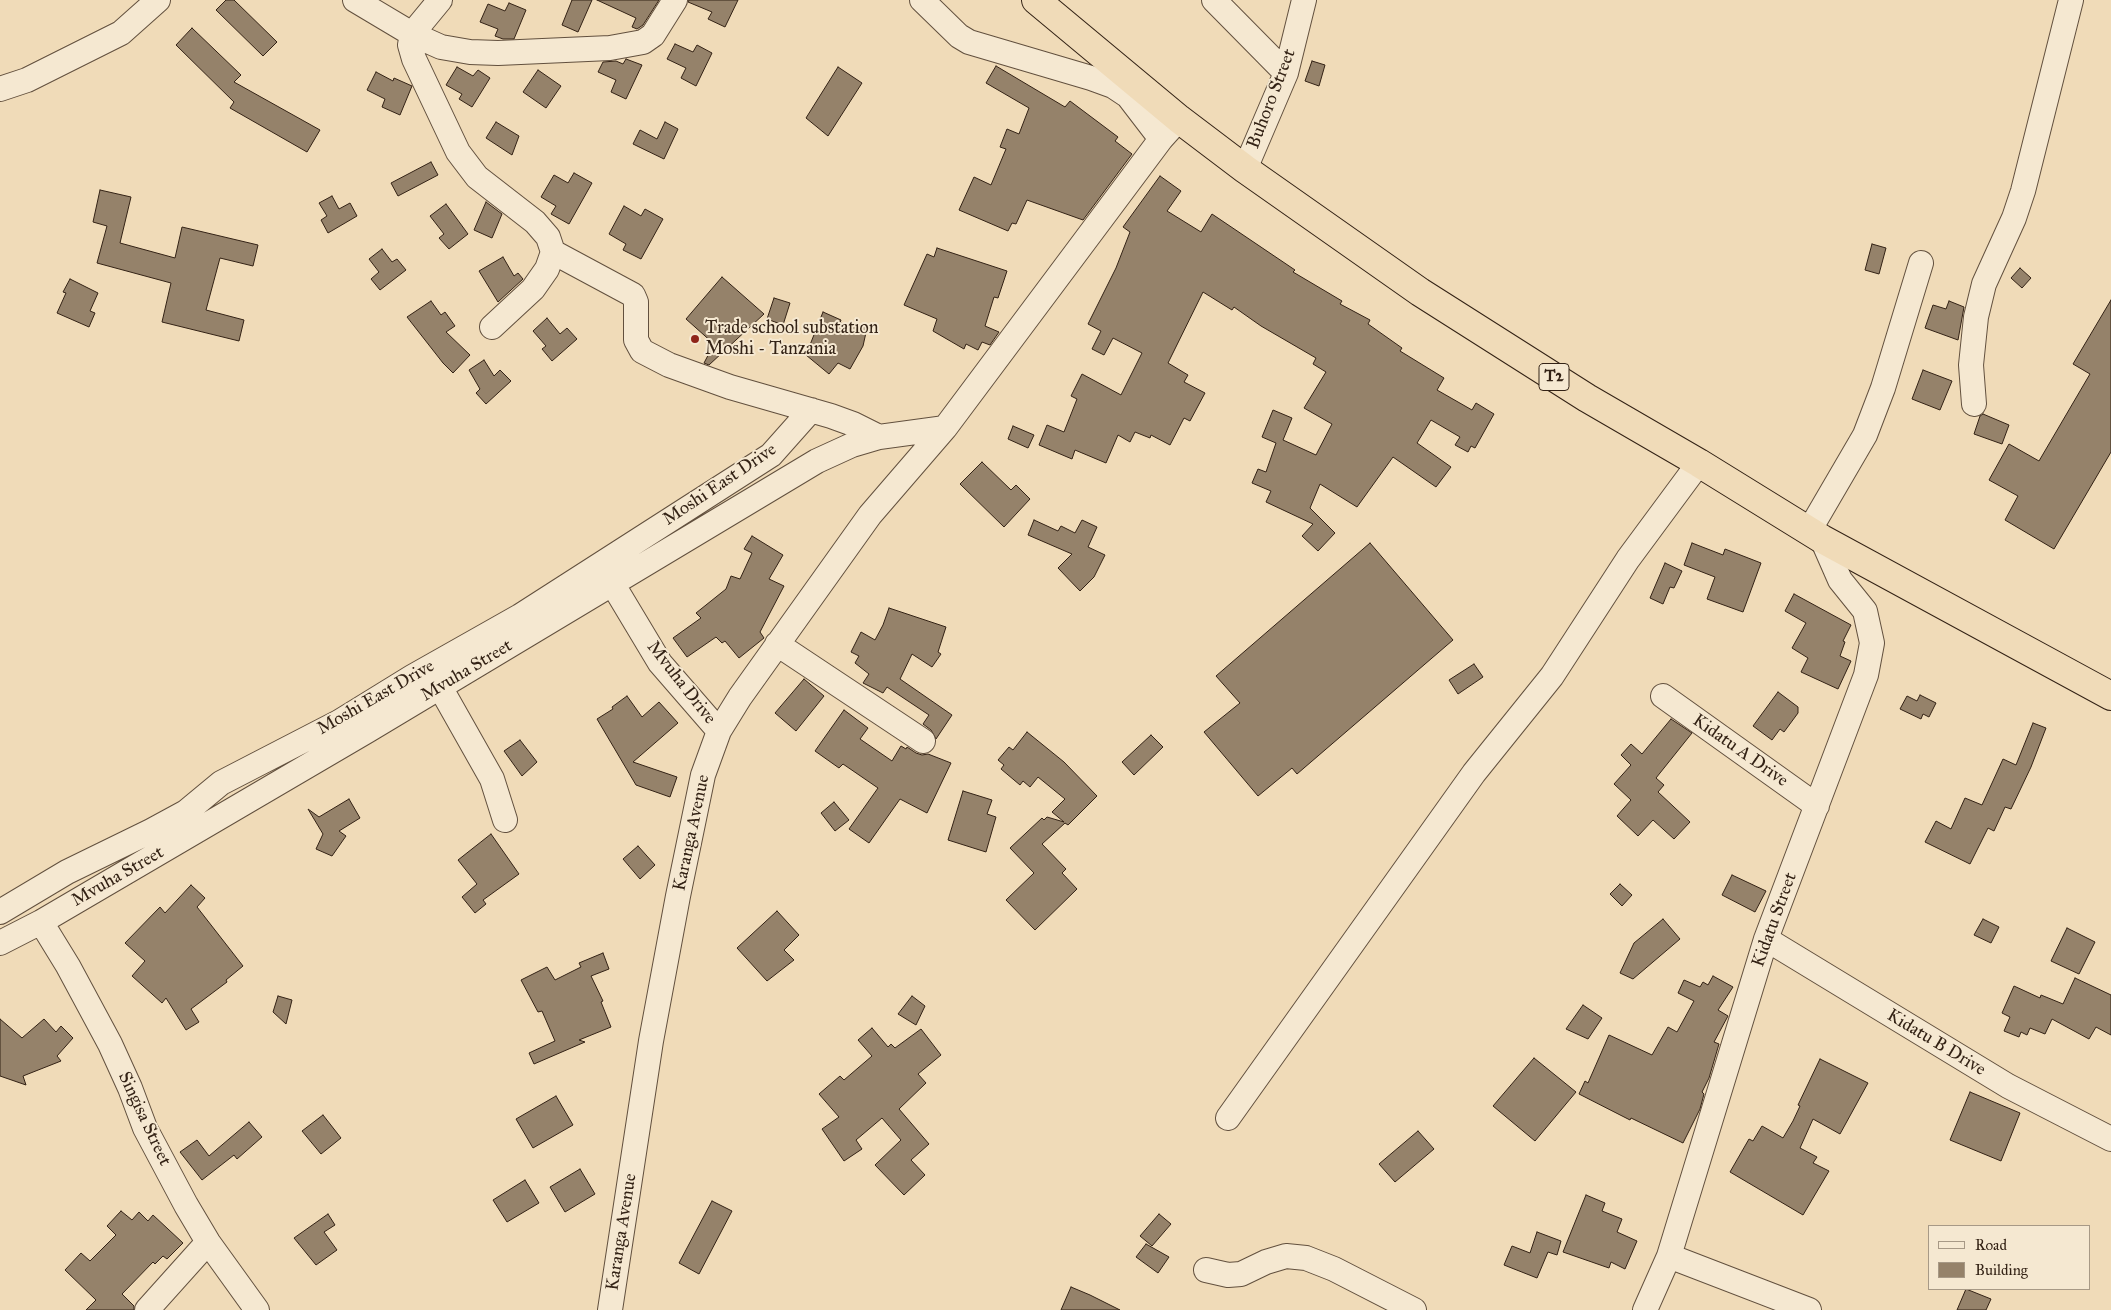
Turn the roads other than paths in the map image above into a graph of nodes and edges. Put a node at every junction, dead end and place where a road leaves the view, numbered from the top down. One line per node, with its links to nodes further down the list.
1 (158, 0): 12 (street)
2 (354, 0): 10 (street)
3 (440, 0): 10 (street)
4 (676, 0): 10 (street)
5 (922, 0): 14 (street)
6 (1036, 0): 13 (highway, T2)
7 (1214, 0): 11 (street)
8 (1304, 0): 11 (street, Buhoro Street)
9 (2071, 0): 19 (street)
10 (412, 34): 16 (street)
11 (1286, 73): 15 (street, Buhoro Street)
12 (0, 89)
13 (1179, 119): 14 (street, Karanga Avenue); 15 (highway, T2)
14 (1161, 139): 21 (street, Karanga Avenue)
15 (1246, 169): 23 (highway, T2)
16 (553, 252): 18 (street); 20 (street)
17 (1921, 263): 24 (street)
18 (492, 327)
19 (1974, 404)
20 (811, 410): 22 (street); 34 (street, Moshi East Drive)
21 (945, 428): 22 (street, Mvuha Street); 26 (street, Karanga Avenue)
22 (879, 437): 25 (street, Mvuha Street)
23 (1699, 463): 24 (highway, T2); 38 (street)
24 (1816, 535): 29 (highway, T2); 32 (street, Kidatu Street)
25 (612, 583): 27 (street, Mvuha Street); 30 (street, Mvuha Drive)
26 (777, 644): 30 (street, Karanga Avenue); 31 (street)
27 (440, 687): 33 (street); 35 (street, Mvuha Street)
28 (1662, 696): 32 (street, Kidatu A Drive)
29 (2111, 696)
30 (719, 731): 45 (street, Karanga Avenue)
31 (923, 741)
32 (1817, 806): 36 (street, Kidatu Street)
33 (505, 820)
34 (0, 912)
35 (42, 922): 37 (street, Mvuha Street); 40 (street, Singisa Street)
36 (1766, 939): 39 (street, Kidatu B Drive); 41 (street, Kidatu Street)
37 (0, 943)
38 (1228, 1118)
39 (2111, 1139)
40 (208, 1242): 43 (street); 44 (street, Singisa Street)
41 (1669, 1256): 47 (street, Kidatu Street); 48 (street)
42 (1206, 1270): 46 (street)
43 (147, 1310)
44 (257, 1310)
45 (610, 1310)
46 (1414, 1310)
47 (1645, 1310)
48 (1809, 1310)

